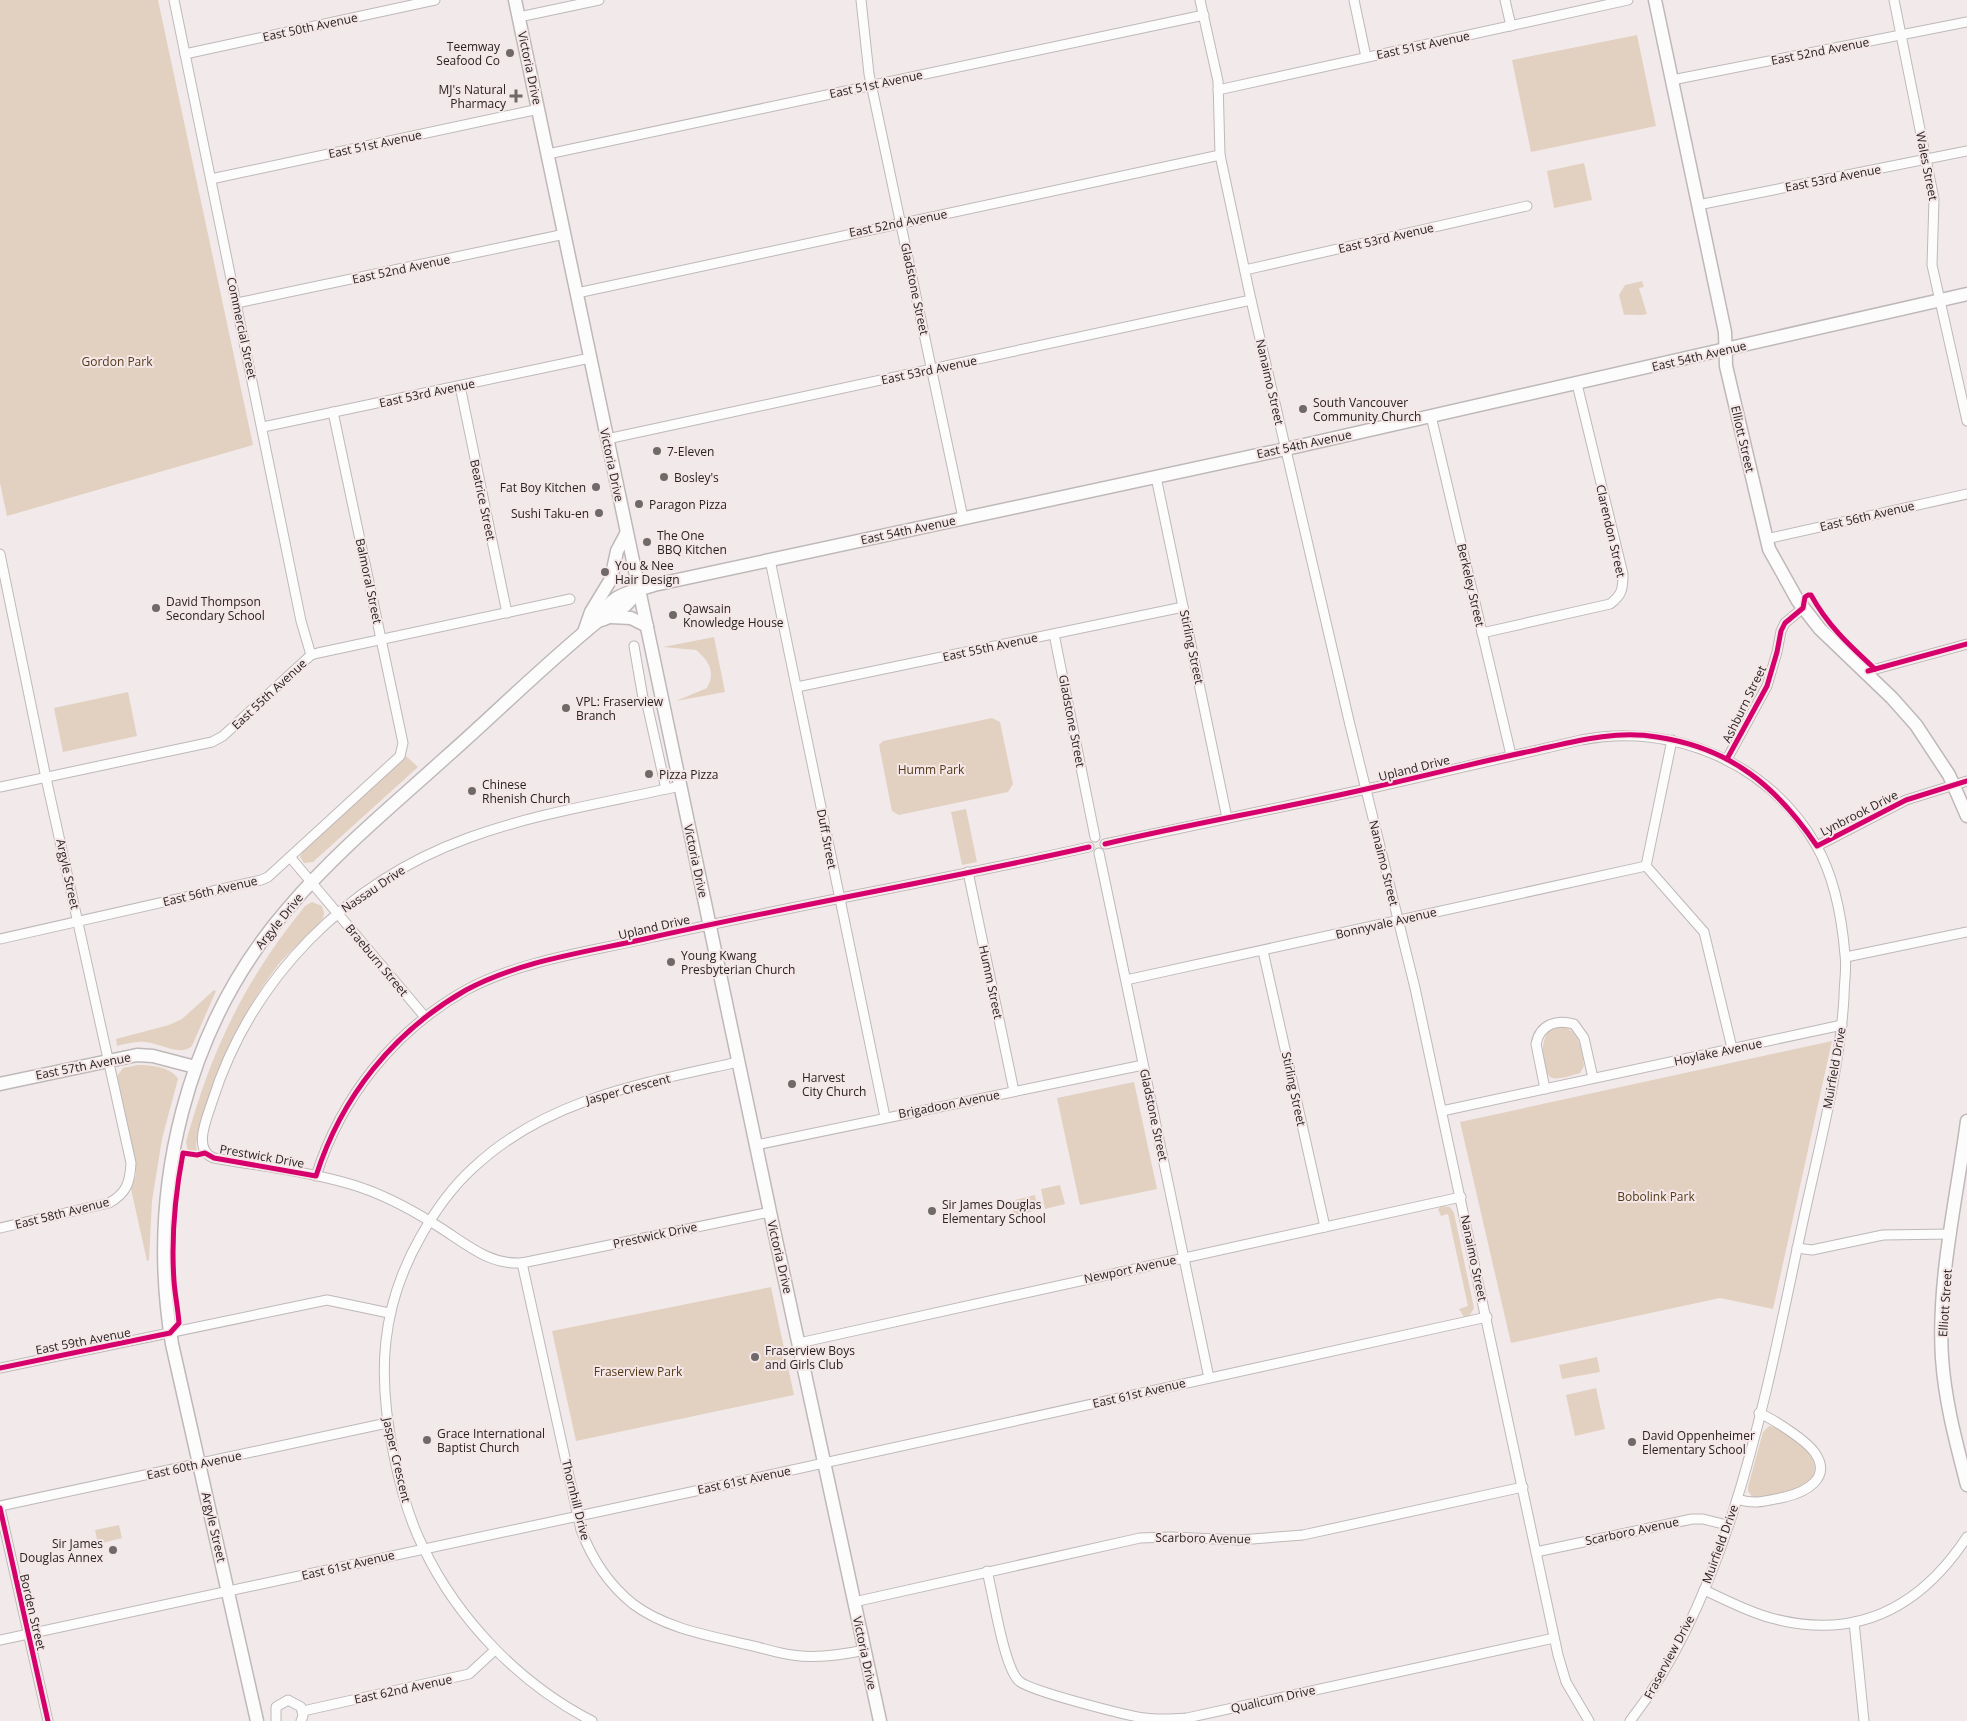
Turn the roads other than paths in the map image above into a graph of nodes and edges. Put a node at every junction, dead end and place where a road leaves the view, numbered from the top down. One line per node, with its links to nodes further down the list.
1 (174, 0): 17 (street, Commercial Street)
2 (435, 0): 17 (street, East 50th Avenue)
3 (515, 0): 13 (street, Victoria Drive)
4 (599, 0): 13 (street)
5 (861, 0): 20 (street, Gladstone Street)
6 (1200, 0): 12 (street, Nanaimo Street)
7 (1354, 0): 18 (street)
8 (1505, 0): 15 (street)
9 (1628, 0): 15 (street, East 51st Avenue)
10 (1655, 0): 19 (street, Elliott Street)
11 (1894, 0): 16 (street, Wales Street)
12 (1204, 15): 20 (street, East 51st Avenue); 21 (street, Nanaimo Street)
13 (519, 17): 22 (street, Victoria Drive)
14 (1967, 22): 16 (street, East 52nd Avenue)
15 (1511, 26): 18 (street, East 51st Avenue)
16 (1902, 35): 19 (street, East 52nd Avenue); 26 (street, Wales Street)
17 (185, 54): 27 (street, Commercial Street)
18 (1366, 57): 21 (street, East 51st Avenue)
19 (1672, 80): 28 (street, Elliott Street)
20 (871, 86): 24 (street, East 51st Avenue); 30 (street, Gladstone Street)
21 (1218, 90): 25 (street, Nanaimo Street)
22 (538, 109): 24 (street, Victoria Drive); 27 (street, East 51st Avenue)
23 (1967, 151): 26 (street, East 53rd Avenue)
24 (548, 154): 31 (street, Victoria Drive)
25 (1220, 155): 30 (street, East 52nd Avenue); 32 (street, Nanaimo Street)
26 (1926, 159): 28 (street, East 53rd Avenue); 36 (street, Wales Street)
27 (210, 179): 37 (street, Commercial Street)
28 (1698, 205): 38 (street, Elliott Street)
29 (1527, 206): 32 (street, East 53rd Avenue)
30 (900, 222): 33 (street, East 52nd Avenue); 40 (street, Gladstone Street)
31 (565, 234): 33 (street, Victoria Drive); 37 (street, East 52nd Avenue)
32 (1245, 270): 35 (street, Nanaimo Street)
33 (576, 293): 39 (street, Victoria Drive)
34 (1967, 294): 36 (street, East 54th Avenue)
35 (1251, 300): 40 (street, East 53rd Avenue); 48 (street, Nanaimo Street)
36 (1940, 300): 38 (street, East 54th Avenue); 45 (street, Wales Street)
37 (237, 303): 46 (street, Commercial Street)
38 (1726, 349): 41 (street, East 54th Avenue); 53 (street, Elliott Street)
39 (590, 358): 42 (street, East 53rd Avenue); 47 (street, Victoria Drive)
40 (932, 369): 47 (street, East 53rd Avenue); 51 (street, Gladstone Street)
41 (1577, 384): 44 (street, East 54th Avenue); 65 (street, Clarendon Street)
42 (460, 386): 43 (street, East 53rd Avenue); 60 (street, Beatrice Street)
43 (333, 412): 46 (street, East 53rd Avenue); 67 (street, Balmoral Street)
44 (1431, 416): 48 (street, East 54th Avenue); 65 (street, Berkeley Street)
45 (1967, 421)
46 (263, 427): 70 (street, Commercial Street)
47 (607, 439): 52 (street, Victoria Drive)
48 (1285, 449): 49 (street, East 54th Avenue); 85 (street, Nanaimo Street)
49 (1156, 477): 51 (street, East 54th Avenue); 58 (street, Stirling Street)
50 (1967, 494): 53 (street, East 56th Avenue)
51 (963, 518): 55 (street, East 54th Avenue)
52 (626, 534): 56 (street, Victoria Drive); 64 (street)
53 (1766, 539): 59 (street, Elliott Street)
54 (0, 554): 79 (street, Argyle Street)
55 (770, 560): 56 (street, East 54th Avenue); 72 (street, Duff Street)
56 (639, 590): 61 (street, Argyle Drive); 62 (street, Argyle Drive); 63 (street, Victoria Drive)
57 (570, 599): 60 (street, East 55th Avenue)
58 (1183, 607): 66 (street, East 55th Avenue); 87 (street, Stirling Street)
59 (1803, 608): 71 (street, Elliott Street); 78 (street, Ashburn Street)
60 (506, 613): 67 (street, East 55th Avenue)
61 (611, 617): 62 (street, Argyle Drive); 63 (street)
62 (598, 621): 64 (street, Argyle Drive)
63 (647, 626): 73 (street, Victoria Drive)
64 (583, 633): 96 (street, Argyle Drive)
65 (1482, 633): 77 (street, Berkeley Street)
66 (1054, 634): 72 (street, East 55th Avenue); 88 (street, Gladstone Street)
67 (382, 640): 70 (street, East 55th Avenue); 76 (street, Balmoral Street)
68 (1967, 644): 71 (street)
69 (634, 646): 74 (street)
70 (311, 655): 79 (street, East 55th Avenue)
71 (1865, 672): 81 (street, Elliott Street)
72 (796, 688): 97 (street, Duff Street)
73 (662, 700): 74 (street); 82 (street, Victoria Drive)
74 (647, 704): 84 (street)
75 (1672, 740): 77 (street, Upland Drive); 78 (street, Upland Drive); 94 (street)
76 (403, 750): 93 (street, East 56th Avenue)
77 (1511, 755): 85 (street, Upland Drive)
78 (1727, 759): 90 (street, Muirfield Drive)
79 (46, 778): 83 (street, East 55th Avenue); 100 (street, Argyle Street)
80 (1967, 781): 81 (street, Lynbrook Drive)
81 (1953, 784): 86 (street, Elliott Street); 90 (street, Lynbrook Drive)
82 (680, 786): 84 (street, Nassau Drive); 101 (street, Victoria Drive)
83 (0, 788)
84 (666, 790): 98 (street, Nassau Drive)
85 (1365, 790): 87 (street, Upland Drive); 99 (street, Nanaimo Street)
86 (1967, 816)
87 (1226, 818): 89 (street, Upland Drive)
88 (1096, 837): 89 (street); 91 (street)
89 (1105, 844): 92 (street)
90 (1817, 846): 105 (street, Muirfield Drive)
91 (1089, 847): 92 (street); 95 (street, Upland Drive)
92 (1099, 853): 106 (street, Gladstone Street)
93 (290, 857): 96 (street, Braeburn Street); 100 (street, East 56th Avenue)
94 (1646, 866): 99 (street, Bonnyvale Avenue); 109 (street)
95 (968, 872): 97 (street, Upland Drive); 117 (street, Humm Street)
96 (312, 882): 98 (street, Braeburn Street); 113 (street, Argyle Drive)
97 (839, 898): 101 (street, Upland Drive); 119 (street, Duff Street)
98 (338, 913): 107 (street, Braeburn Street); 123 (street, Nassau Drive)
99 (1398, 920): 104 (street, Bonnyvale Avenue); 118 (street, Nanaimo Street)
100 (78, 921): 103 (street, East 56th Avenue); 110 (street, Argyle Street)
101 (709, 925): 107 (street, Upland Drive); 111 (street, Victoria Drive)
102 (1967, 932): 105 (street)
103 (0, 939)
104 (1263, 951): 106 (street, Bonnyvale Avenue); 129 (street, Stirling Street)
105 (1846, 957): 108 (street, Muirfield Drive)
106 (1126, 980): 112 (street, Gladstone Street)
107 (425, 1017): 124 (street, Upland Drive)
108 (1842, 1026): 109 (street, Hoylake Avenue); 132 (street, Muirfield Drive)
109 (1732, 1048): 114 (street, Hoylake Avenue)
110 (108, 1060): 113 (street, East 57th Avenue); 115 (street, East 57th Avenue); 125 (street, Argyle Street)
111 (738, 1062): 122 (street, Victoria Drive); 128 (street, Jasper Crescent)
112 (1143, 1065): 117 (street, Brigadoon Avenue); 133 (street, Gladstone Street)
113 (196, 1067): 137 (street, Argyle Drive)
114 (1594, 1078): 116 (street, Hoylake Avenue); 116 (street)
115 (0, 1084)
116 (1545, 1089): 118 (street, Hoylake Avenue)
117 (1014, 1091): 119 (street, Brigadoon Avenue)
118 (1442, 1111): 126 (street, Nanaimo Street)
119 (885, 1117): 122 (street, Brigadoon Avenue)
120 (1967, 1120): 121 (street, Elliott Street)
121 (1966, 1141): 131 (street, Elliott Street)
122 (756, 1145): 127 (street, Victoria Drive)
123 (205, 1153): 124 (street, Prestwick Drive)
124 (316, 1176): 128 (street, Prestwick Drive)
125 (123, 1194): 130 (street, East 58th Avenue)
126 (1461, 1197): 129 (street, Newport Avenue); 136 (street, Nanaimo Street)
127 (770, 1212): 134 (street, Prestwick Drive); 138 (street, Victoria Drive)
128 (429, 1221): 134 (street, Prestwick Drive); 135 (street, Jasper Crescent)
129 (1325, 1227): 133 (street, Newport Avenue)
130 (0, 1228)
131 (1951, 1234): 132 (street); 145 (street, Elliott Street)
132 (1797, 1248): 141 (street, Muirfield Drive)
133 (1184, 1258): 138 (street, Newport Avenue); 140 (street, Gladstone Street)
134 (522, 1263): 149 (street, Thornhill Drive)
135 (389, 1313): 137 (street, East 59th Avenue); 142 (street, Jasper Crescent)
136 (1487, 1317): 140 (street, East 61st Avenue); 146 (street, Nanaimo Street)
137 (170, 1333): 139 (street, East 59th Avenue); 144 (street, Argyle Street)
138 (799, 1343): 143 (street, Victoria Drive)
139 (0, 1368)
140 (1209, 1378): 143 (street, East 61st Avenue)
141 (1759, 1413): 147 (street, Muirfield Drive); 147 (street, Muirfield Drive)
142 (387, 1423): 144 (street, East 60th Avenue); 152 (street, Jasper Crescent)
143 (824, 1463): 149 (street, East 61st Avenue); 157 (street, Victoria Drive)
144 (200, 1464): 148 (street, East 60th Avenue); 156 (street, Argyle Street)
145 (1967, 1484)
146 (1523, 1487): 153 (street, Nanaimo Street); 154 (street, Scarboro Avenue)
147 (1737, 1499): 150 (street, Muirfield Drive)
148 (0, 1507): 159 (street, Borden Street)
149 (578, 1516): 152 (street, East 61st Avenue); 163 (street, Thornhill Drive)
150 (1727, 1526): 153 (street, Scarboro Avenue); 155 (street, Muirfield Drive)
151 (1967, 1537): 158 (street)
152 (424, 1549): 156 (street, East 61st Avenue); 162 (street, Jasper Crescent)
153 (1536, 1552): 160 (street, Nanaimo Street)
154 (988, 1572): 157 (street, Scarboro Avenue); 160 (street, Qualicum Drive)
155 (1704, 1590): 158 (street); 172 (street, Fraserview Drive)
156 (228, 1591): 159 (street, East 61st Avenue); 166 (street, Argyle Street)
157 (854, 1602): 163 (street, Victoria Drive)
158 (1854, 1622): 173 (street)
159 (28, 1633): 161 (street, East 61st Avenue); 165 (street, Borden Street)
160 (1554, 1638): 171 (street, Nanaimo Street)
161 (0, 1640)
162 (495, 1650): 164 (street, East 62nd Avenue); 169 (street, Jasper Crescent)
163 (864, 1650): 170 (street, Victoria Drive)
164 (303, 1711): 167 (street); 168 (street)
165 (48, 1721)
166 (257, 1721)
167 (276, 1721)
168 (301, 1721)
169 (592, 1721)
170 (880, 1721)
171 (1589, 1721)
172 (1630, 1721)
173 (1864, 1721)

